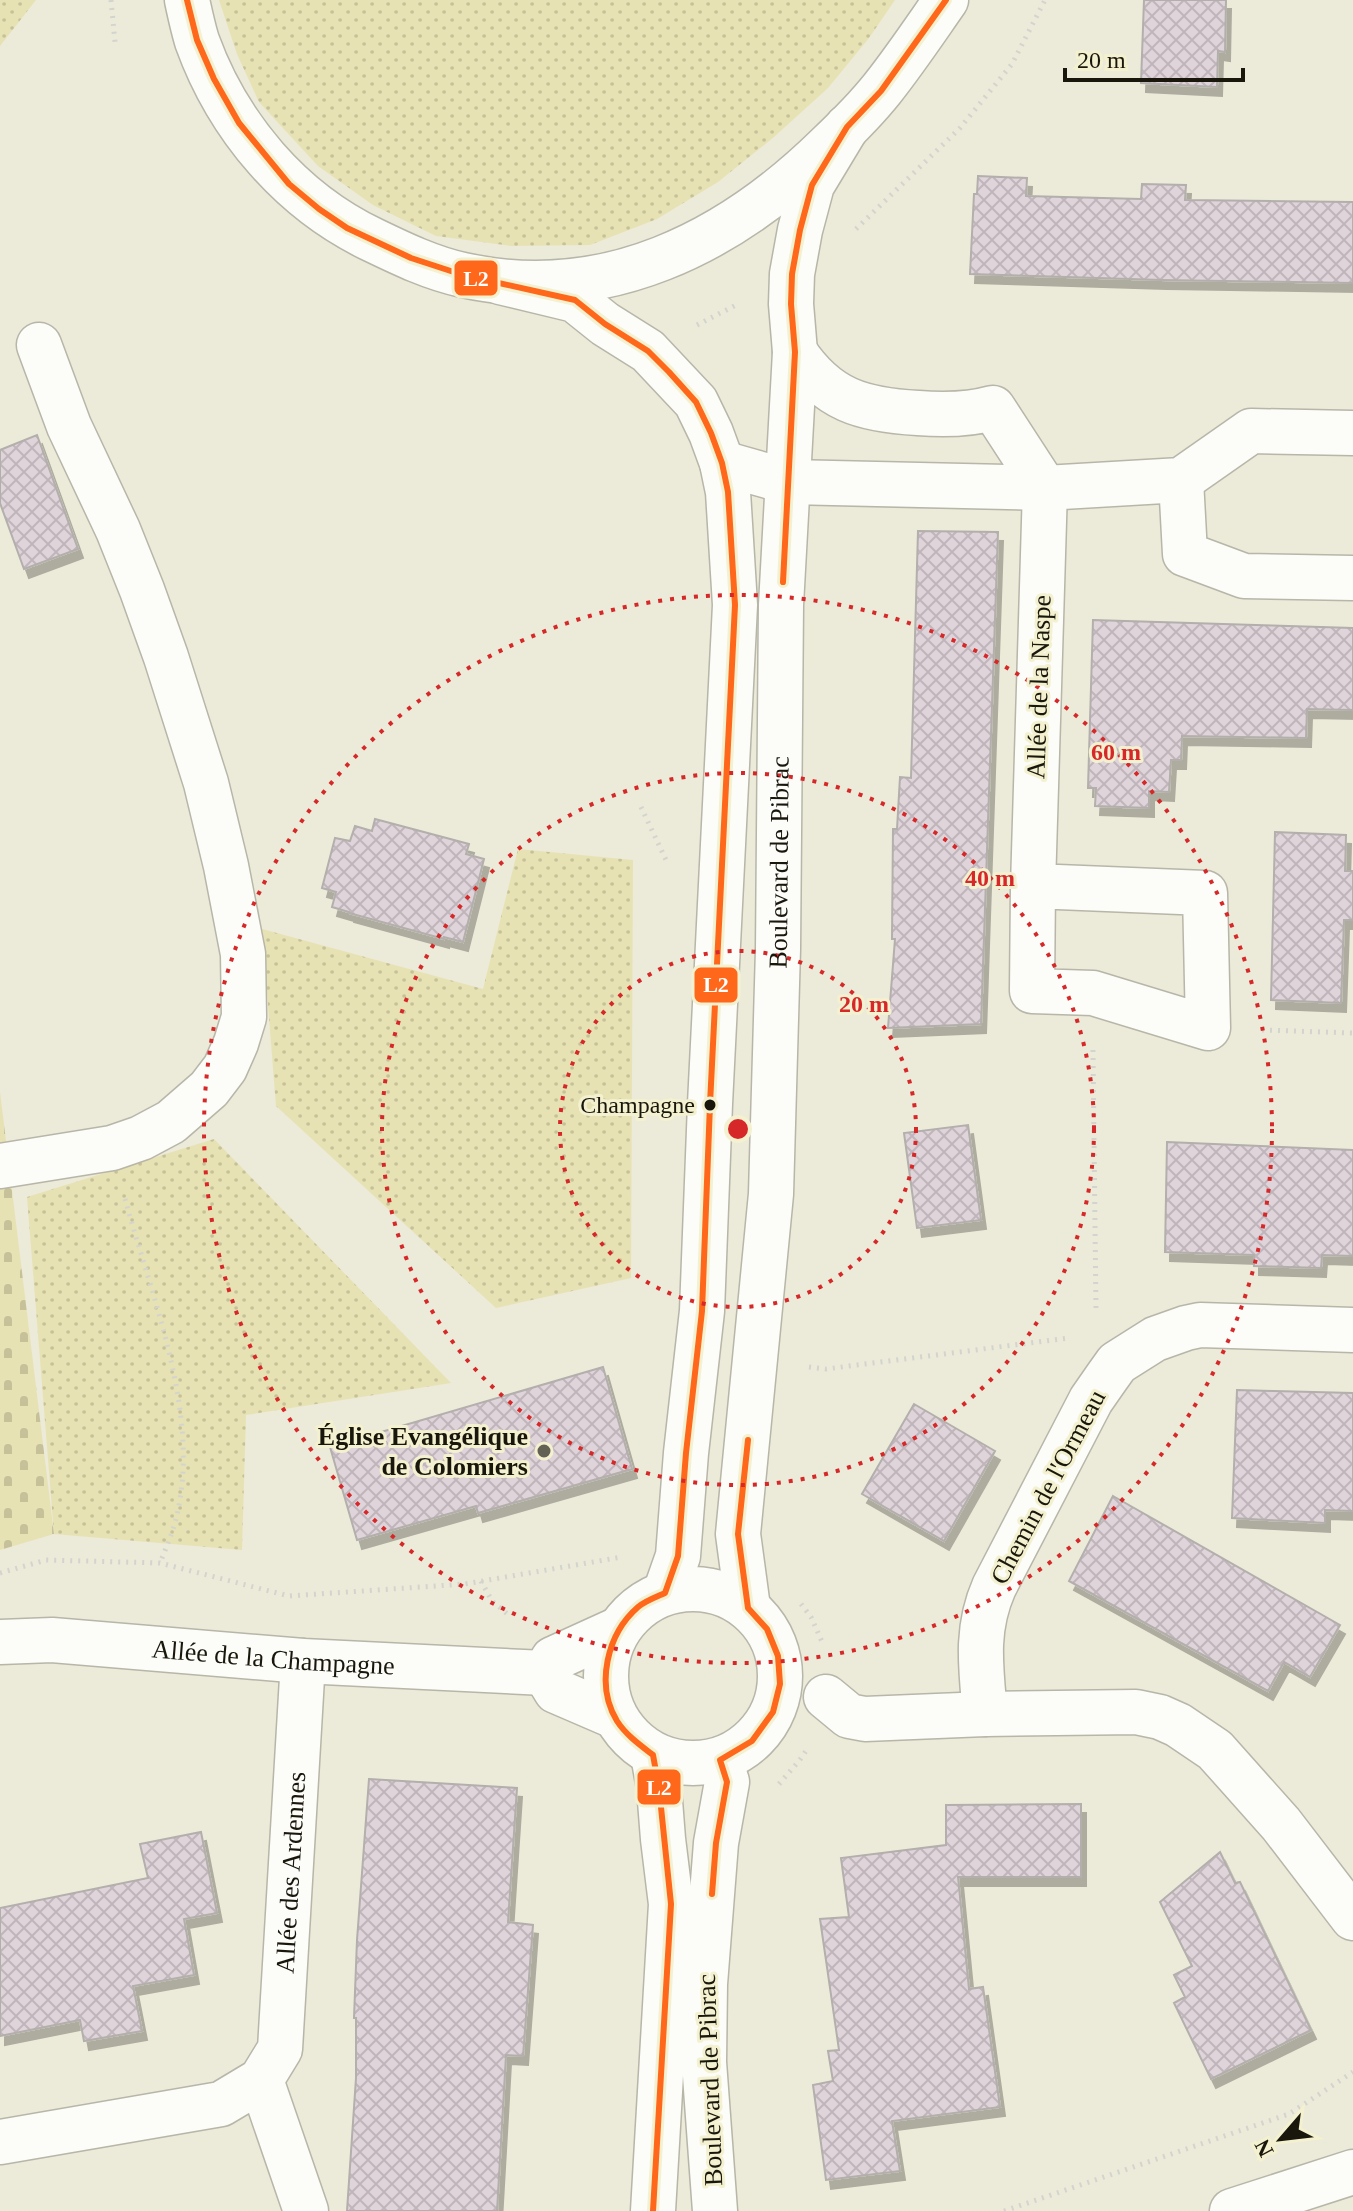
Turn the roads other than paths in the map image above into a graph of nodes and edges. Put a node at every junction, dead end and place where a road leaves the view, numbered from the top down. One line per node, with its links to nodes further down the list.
1 (187, 0): 4 (street)
2 (946, 0): 3 (street)
3 (847, 127): 4 (street); 6 (street, Boulevard de Pibrac)
4 (500, 282): 8 (street, Boulevard de Pibrac)
5 (39, 345): 14 (street)
6 (795, 352): 10 (street, Boulevard de Pibrac); 11 (street)
7 (1353, 433): 9 (street)
8 (722, 463): 10 (street); 16 (street, Boulevard de Pibrac)
9 (1181, 480): 11 (street); 12 (street)
10 (789, 482): 11 (street); 17 (street, Boulevard de Pibrac)
11 (1045, 488): 13 (street, Allée de la Naspe)
12 (1353, 578)
13 (1033, 886): 13 (street, Allée de la Naspe)
14 (0, 1166)
15 (1353, 1330): 23 (street, Chemin de l'Ormeau)
16 (665, 1593): 17 (street); 18 (street)
17 (748, 1608): 26 (street)
18 (619, 1629): 21 (street); 24 (street)
19 (0, 1642): 20 (street, Allée de la Champagne)
20 (303, 1661): 21 (street, Allée de la Champagne); 29 (street, Allée des Ardennes)
21 (545, 1673): 24 (street)
22 (826, 1697): 23 (street)
23 (985, 1714): 27 (street)
24 (614, 1716): 25 (street)
25 (653, 1755): 26 (street); 28 (street, Boulevard de Pibrac)
26 (720, 1760): 35 (street, Boulevard de Pibrac)
27 (1353, 1918)
28 (661, 2058): 33 (street, Boulevard de Pibrac); 34 (street, Boulevard de Pibrac)
29 (261, 2080): 30 (street); 32 (street)
30 (0, 2142)
31 (1353, 2172): 36 (street)
32 (306, 2211)
33 (653, 2211)
34 (679, 2211)
35 (715, 2211)
36 (1232, 2211)

